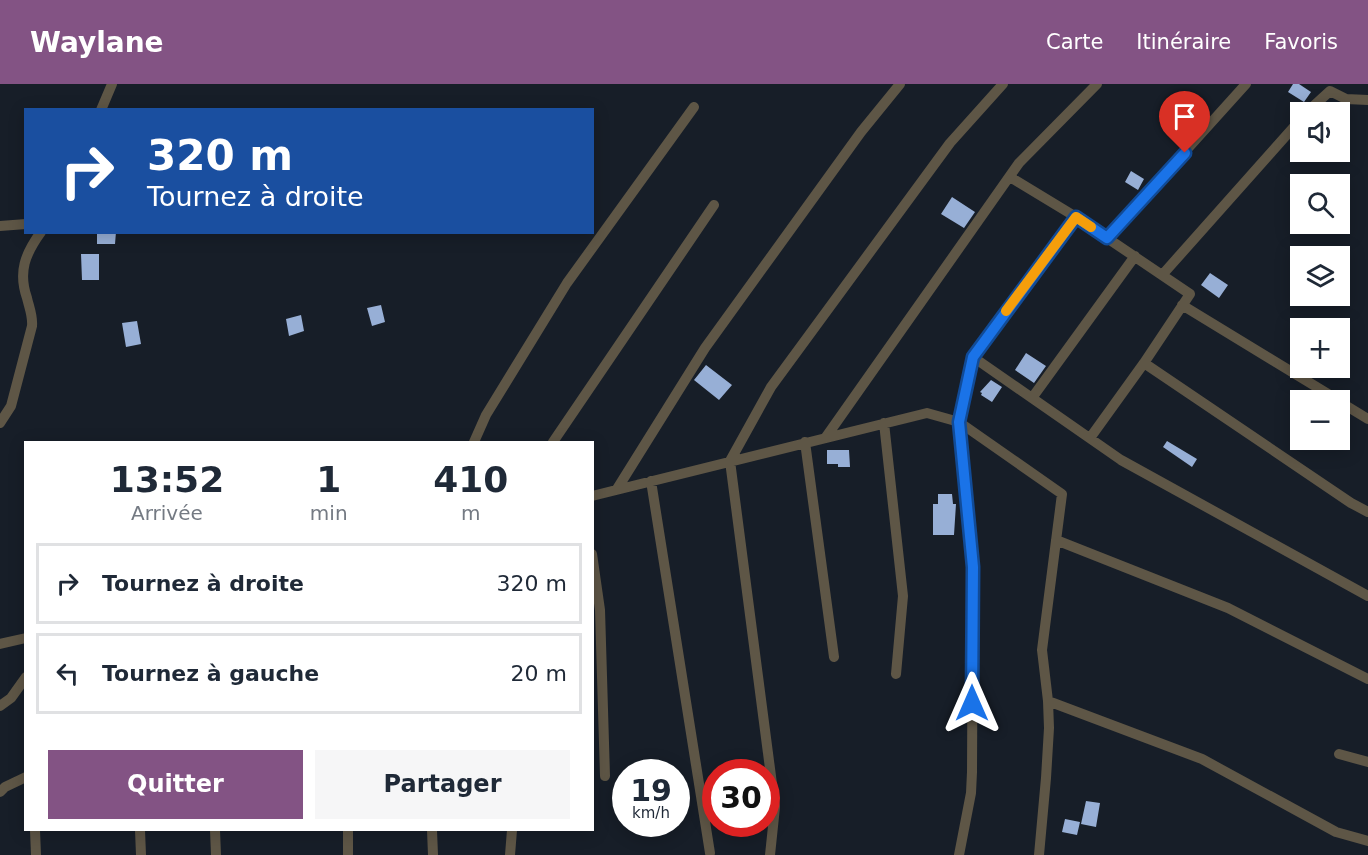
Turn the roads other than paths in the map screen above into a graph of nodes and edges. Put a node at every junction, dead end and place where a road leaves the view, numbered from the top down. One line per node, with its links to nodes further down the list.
1 (112, 84): 9 (street)
2 (900, 84): 37 (street)
3 (1003, 84): 35 (street)
4 (1097, 84): 11 (street)
5 (1246, 84): 17 (street)
6 (1368, 100): 7 (street)
7 (1318, 102)
8 (694, 107): 32 (street)
9 (102, 108)
10 (1290, 131): 19 (street)
11 (1010, 177): 13 (street); 30 (street)
12 (714, 205): 33 (street)
13 (1076, 217): 17 (street); 21 (street)
14 (24, 224): 15 (street)
15 (0, 226)
16 (40, 234): 28 (street)
17 (1107, 238): 18 (street)
18 (1135, 255): 19 (street); 24 (street)
19 (1163, 274): 20 (street)
20 (1182, 305): 22 (street); 23 (street)
21 (973, 357): 24 (street); 27 (street)
22 (1144, 363): 31 (street); 39 (street)
23 (1321, 390)
24 (1032, 398): 31 (street)
25 (1350, 408): 26 (street)
26 (1368, 419)
27 (959, 422): 29 (street); 40 (street); 71 (street)
28 (0, 423)
29 (884, 423): 30 (street); 46 (street)
30 (826, 437): 34 (street)
31 (1090, 438): 42 (street)
32 (474, 441)
33 (554, 441)
34 (805, 442): 35 (street); 45 (street)
35 (730, 461): 36 (street); 70 (street)
36 (651, 481): 37 (street); 63 (street)
37 (617, 489): 38 (street)
38 (594, 495)
39 (1368, 512)
40 (1056, 540): 48 (street); 49 (street)
41 (594, 568): 53 (street)
42 (1368, 596)
43 (24, 638): 44 (street)
44 (0, 644)
45 (834, 657)
46 (896, 674)
47 (24, 679): 50 (street)
48 (1368, 679)
49 (1048, 701): 62 (street); 72 (street)
50 (0, 706)
51 (1339, 754): 52 (street)
52 (1368, 762)
53 (605, 776)
54 (24, 778): 55 (street)
55 (0, 792)
56 (35, 831): 64 (street)
57 (140, 831): 65 (street)
58 (214, 831): 66 (street)
59 (348, 831): 67 (street)
60 (432, 831): 68 (street)
61 (512, 831): 69 (street)
62 (1368, 841)
63 (710, 853)
64 (36, 855)
65 (141, 855)
66 (216, 855)
67 (348, 855)
68 (433, 855)
69 (510, 855)
70 (770, 855)
71 (959, 855)
72 (1039, 855)

